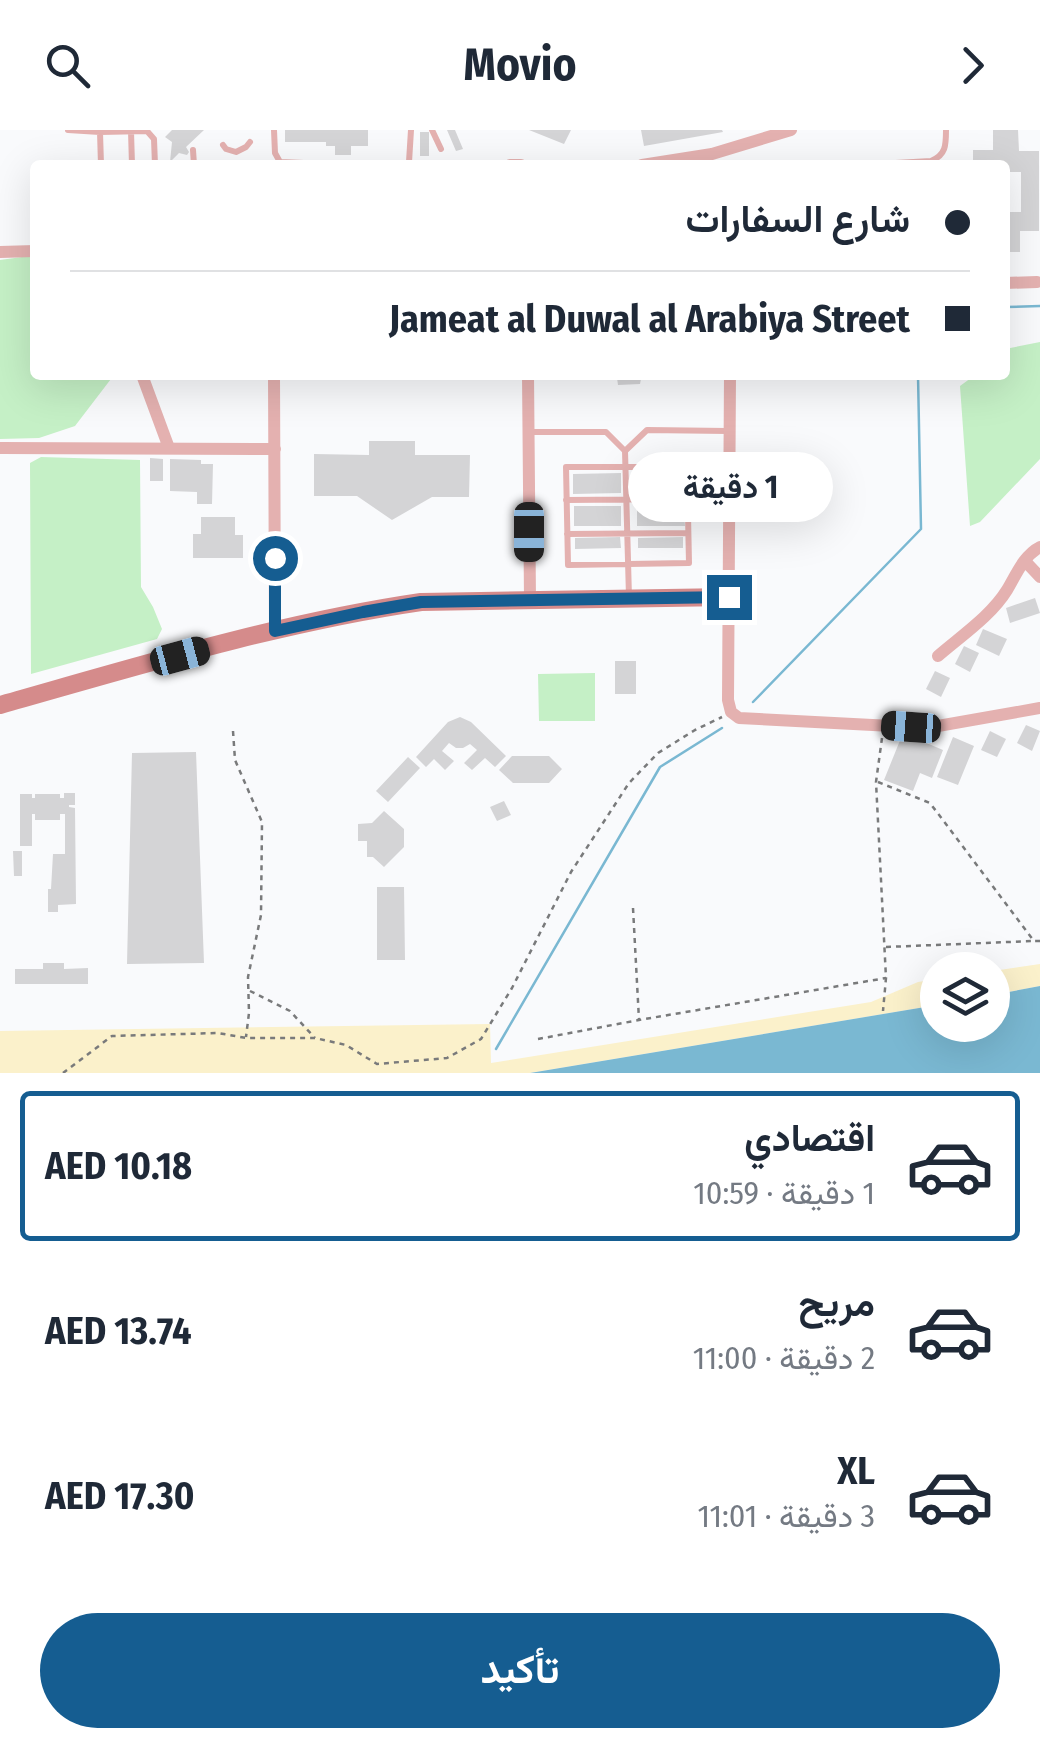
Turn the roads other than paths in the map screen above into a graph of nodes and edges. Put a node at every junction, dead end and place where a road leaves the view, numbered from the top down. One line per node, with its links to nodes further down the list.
1 (68, 130): 8 (lane)
2 (274, 130): 17 (lane)
3 (411, 130): 18 (lane)
4 (432, 130): 11 (lane)
5 (791, 130): 19 (street)
6 (946, 130): 20 (lane)
7 (131, 131): 8 (lane); 14 (lane); 15 (lane)
8 (100, 132): 13 (lane)
9 (250, 142): 10 (lane)
10 (223, 145)
11 (441, 149)
12 (194, 150): 16 (lane)
13 (100, 160)
14 (132, 160)
15 (155, 160)
16 (194, 160)
17 (278, 160)
18 (409, 160)
19 (678, 160)
20 (934, 160)
21 (30, 251): 22 (street)
22 (0, 252)
23 (1037, 282): 24 (street)
24 (1010, 283)
25 (144, 380): 32 (street)
26 (274, 380): 33 (street)
27 (528, 380): 29 (street)
28 (730, 380): 30 (street)
29 (528, 432): 34 (lane); 48 (street)
30 (729, 432): 34 (lane); 46 (street)
31 (0, 448): 32 (street)
32 (169, 448): 33 (street)
33 (275, 449): 49 (street)
34 (625, 450): 35 (lane)
35 (626, 467): 36 (lane); 37 (lane); 38 (lane)
36 (688, 499): 38 (lane); 40 (lane)
37 (566, 500): 38 (lane); 41 (lane)
38 (626, 500): 39 (lane)
39 (627, 533): 40 (lane); 41 (lane); 44 (lane)
40 (688, 533): 44 (lane)
41 (567, 534): 44 (lane)
42 (1040, 546): 43 (street)
43 (1024, 561): 45 (street); 50 (street)
44 (628, 564): 47 (lane)
45 (1040, 577)
46 (729, 597): 47 (street); 52 (street)
47 (629, 598): 48 (street)
48 (530, 599): 49 (street)
49 (275, 631): 51 (street)
50 (938, 656)
51 (0, 705)
52 (1040, 708)

